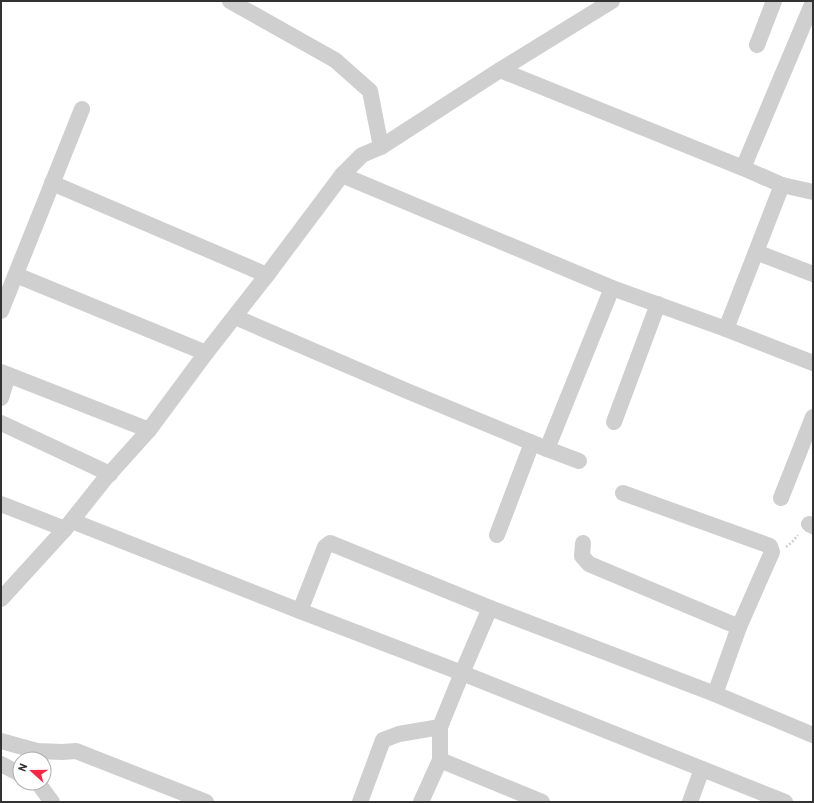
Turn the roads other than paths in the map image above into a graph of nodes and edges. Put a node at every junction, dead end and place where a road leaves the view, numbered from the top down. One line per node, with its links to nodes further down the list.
1 (230, 1): 8 (street)
2 (612, 1): 6 (street)
3 (774, 1): 5 (street)
4 (813, 2): 9 (street)
5 (757, 45)
6 (500, 70): 8 (street); 9 (street)
7 (82, 109): 11 (street)
8 (381, 147): 10 (street)
9 (743, 168): 12 (street)
10 (342, 175): 17 (street); 18 (street)
11 (52, 183): 16 (street); 17 (street)
12 (782, 185): 13 (street); 14 (street)
13 (813, 192)
14 (756, 252): 15 (street); 22 (street)
15 (813, 274)
16 (16, 275): 20 (street); 23 (street)
17 (267, 275): 21 (street)
18 (612, 288): 19 (street); 32 (street)
19 (658, 304): 22 (street); 28 (street)
20 (1, 311)
21 (235, 317): 23 (street); 31 (street)
22 (726, 329): 24 (street)
23 (206, 353): 30 (street)
24 (813, 363)
25 (5, 373): 26 (street); 30 (street)
26 (1, 398)
27 (813, 417): 36 (street)
28 (614, 422)
29 (1, 423): 34 (street)
30 (149, 430): 34 (street)
31 (532, 443): 32 (street); 39 (street)
32 (547, 449): 33 (street)
33 (579, 461)
34 (110, 474): 38 (street)
35 (623, 493): 45 (street)
36 (781, 498)
37 (1, 504): 38 (street)
38 (68, 525): 41 (street); 44 (street)
39 (497, 535)
40 (583, 542): 45 (street)
41 (7, 585): 42 (street)
42 (1, 599)
43 (490, 608): 44 (street); 46 (street); 47 (street)
44 (300, 611): 46 (street)
45 (739, 627): 47 (street)
46 (462, 673): 48 (street); 53 (street)
47 (715, 694): 49 (street)
48 (440, 728): 51 (street); 58 (street)
49 (813, 735)
50 (1, 741): 57 (street)
51 (440, 760): 59 (street); 60 (street)
52 (1, 764): 54 (street)
53 (702, 769): 61 (street); 62 (street)
54 (12, 770)
55 (44, 791): 56 (street)
56 (52, 802)
57 (206, 802)
58 (360, 802)
59 (421, 802)
60 (542, 802)
61 (690, 802)
62 (785, 802)

